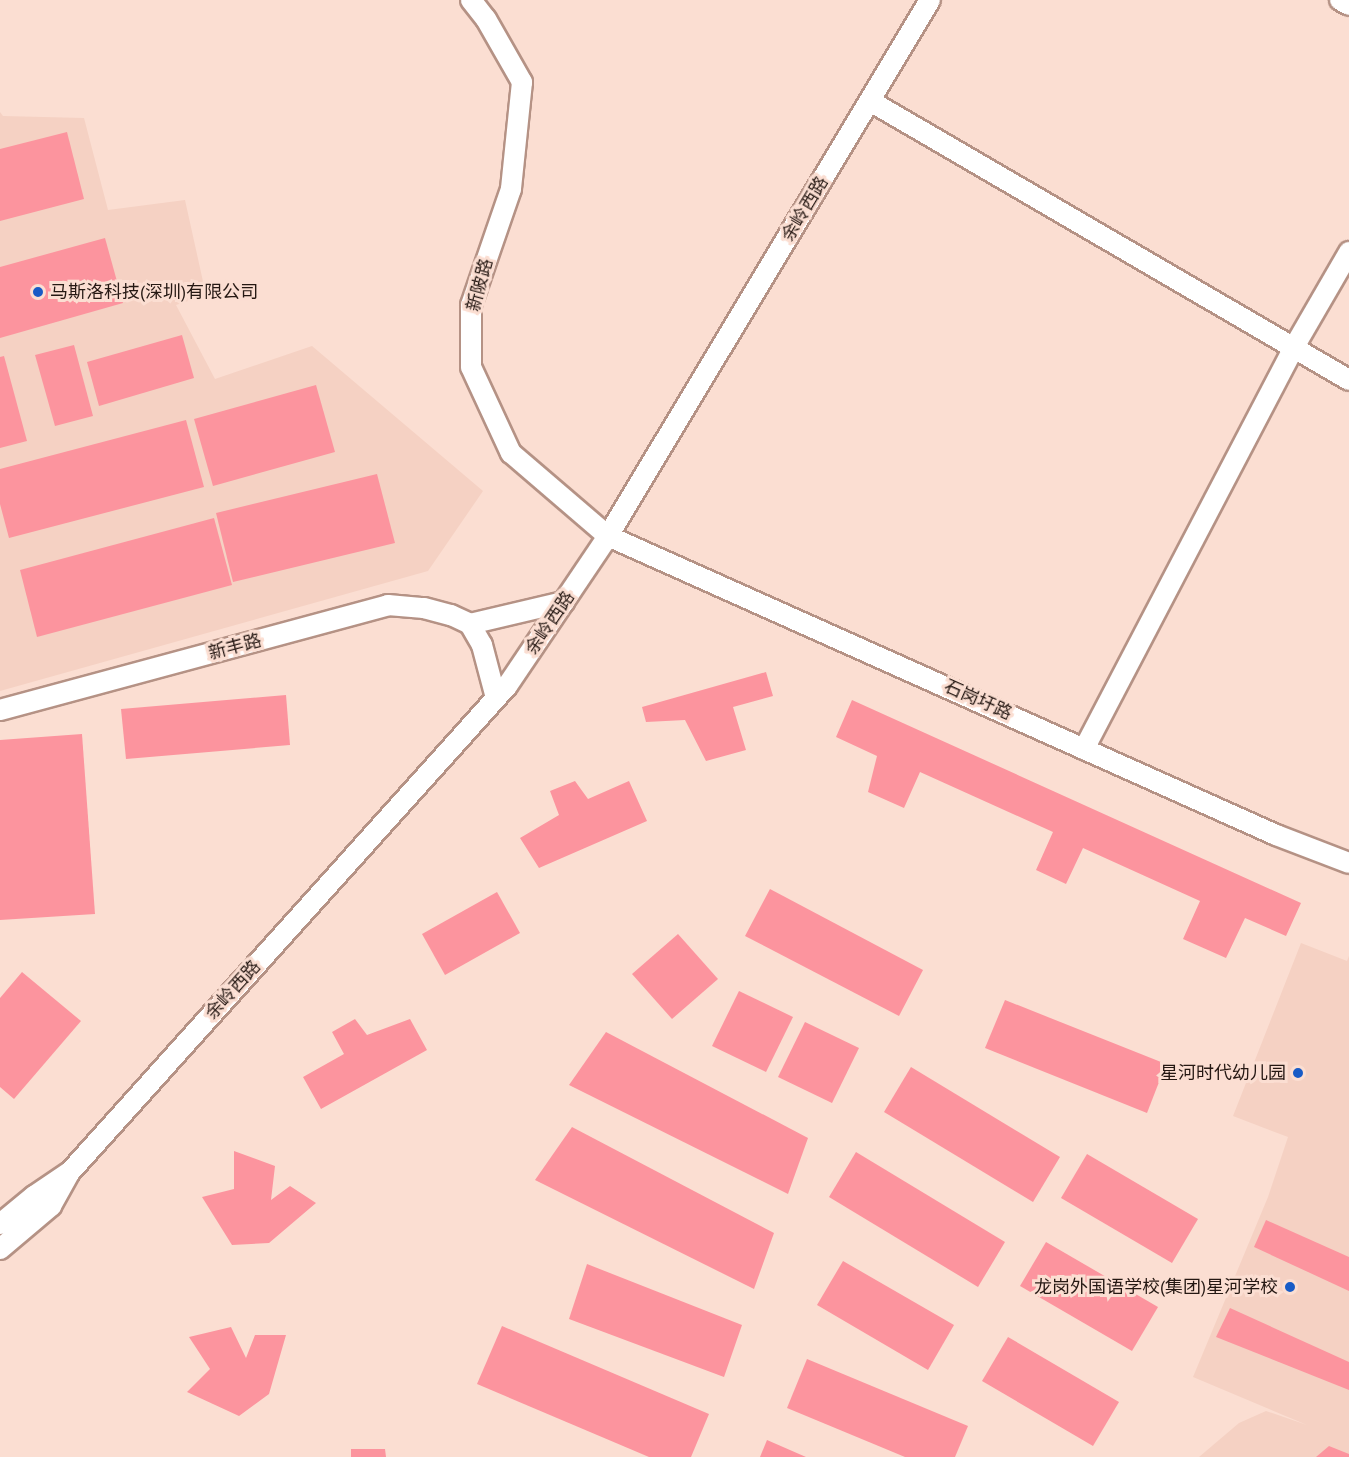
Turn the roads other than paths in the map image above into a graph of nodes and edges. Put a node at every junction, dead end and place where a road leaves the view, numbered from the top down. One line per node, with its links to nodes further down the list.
1 (471, 0): 9 (street, 新陂路)
2 (930, 0): 5 (street, 余岭西路)
3 (1340, 0): 4 (street)
4 (1349, 5)
5 (870, 101): 7 (street); 9 (street, 余岭西路)
6 (1349, 252): 7 (street)
7 (1294, 347): 8 (street); 14 (street)
8 (1349, 380)
9 (608, 536): 10 (street, 余岭西路); 14 (street, 石岗圩路)
10 (564, 602): 11 (street); 12 (street, 余岭西路)
11 (470, 624): 12 (street); 13 (street, 新丰路)
12 (496, 698): 16 (street, 余岭西路)
13 (0, 710)
14 (1084, 749): 15 (street, 石岗圩路)
15 (1349, 862)
16 (70, 1172): 17 (street, 余岭西路); 18 (street, 余岭西路)
17 (0, 1224)
18 (0, 1250)

